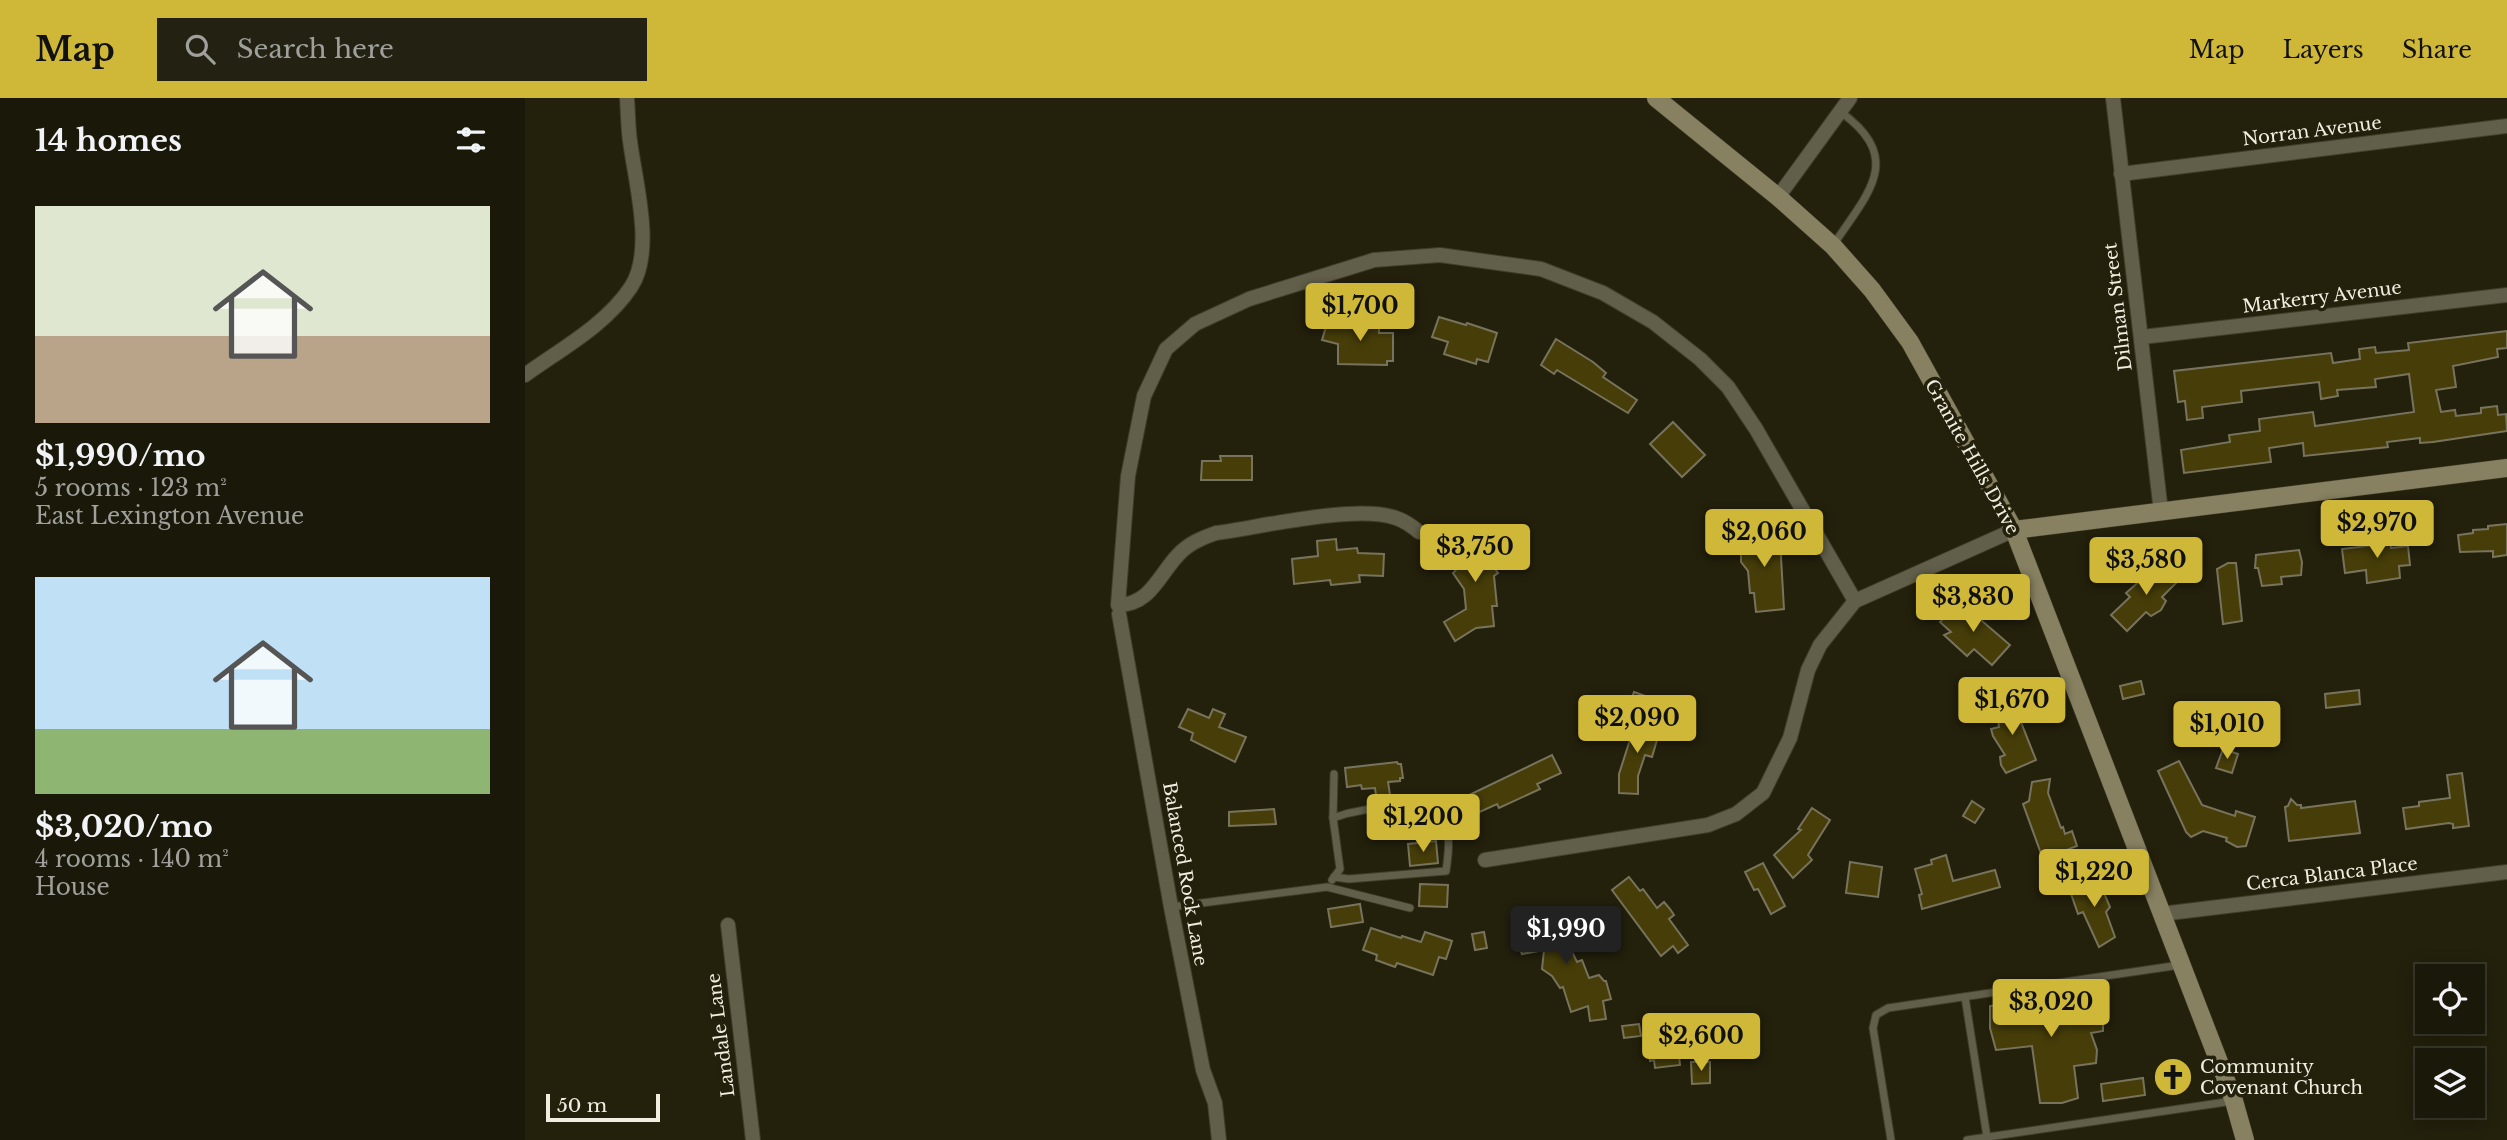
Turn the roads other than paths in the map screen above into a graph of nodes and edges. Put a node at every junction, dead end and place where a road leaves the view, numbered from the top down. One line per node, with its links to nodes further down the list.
1 (628, 98): 12 (street)
2 (1655, 98): 8 (street, Granite Hills Drive)
3 (1850, 98): 5 (street)
4 (2113, 98): 7 (street, Dilman Street)
5 (1842, 113): 8 (street); 9 (lane)
6 (2507, 126): 7 (street, Norran Avenue)
7 (2122, 174): 11 (street, Dilman Street)
8 (1778, 197): 9 (street, Granite Hills Drive)
9 (1833, 246): 15 (street, Granite Hills Drive)
10 (2507, 295): 11 (street, Markerry Avenue)
11 (2141, 337): 14 (street, Dilman Street)
12 (525, 375)
13 (2507, 468): 14 (street)
14 (2161, 512): 15 (street)
15 (2014, 530): 17 (street); 27 (street, Granite Hills Drive)
16 (1419, 532): 18 (street)
17 (1856, 601): 18 (street, Balanced Rock Lane); 21 (street)
18 (1118, 609): 25 (street, Balanced Rock Lane)
19 (1334, 774): 20 (lane)
20 (1333, 818): 23 (lane); 23 (lane)
21 (1485, 860)
22 (2507, 872): 27 (street, Cerca Blanca Place)
23 (1334, 877): 24 (lane)
24 (1327, 887): 25 (lane); 26 (lane)
25 (1171, 907): 34 (street, Balanced Rock Lane)
26 (1410, 908)
27 (2161, 914): 29 (street, Granite Hills Drive)
28 (728, 925): 33 (street, Landale Lane)
29 (2181, 965): 30 (lane); 31 (street, Granite Hills Drive)
30 (1965, 997): 32 (lane); 35 (lane)
31 (2234, 1101): 32 (lane); 37 (street, Granite Hills Drive)
32 (1987, 1137): 36 (lane)
33 (753, 1140)
34 (1219, 1140)
35 (1891, 1140)
36 (1967, 1140)
37 (2245, 1140)

